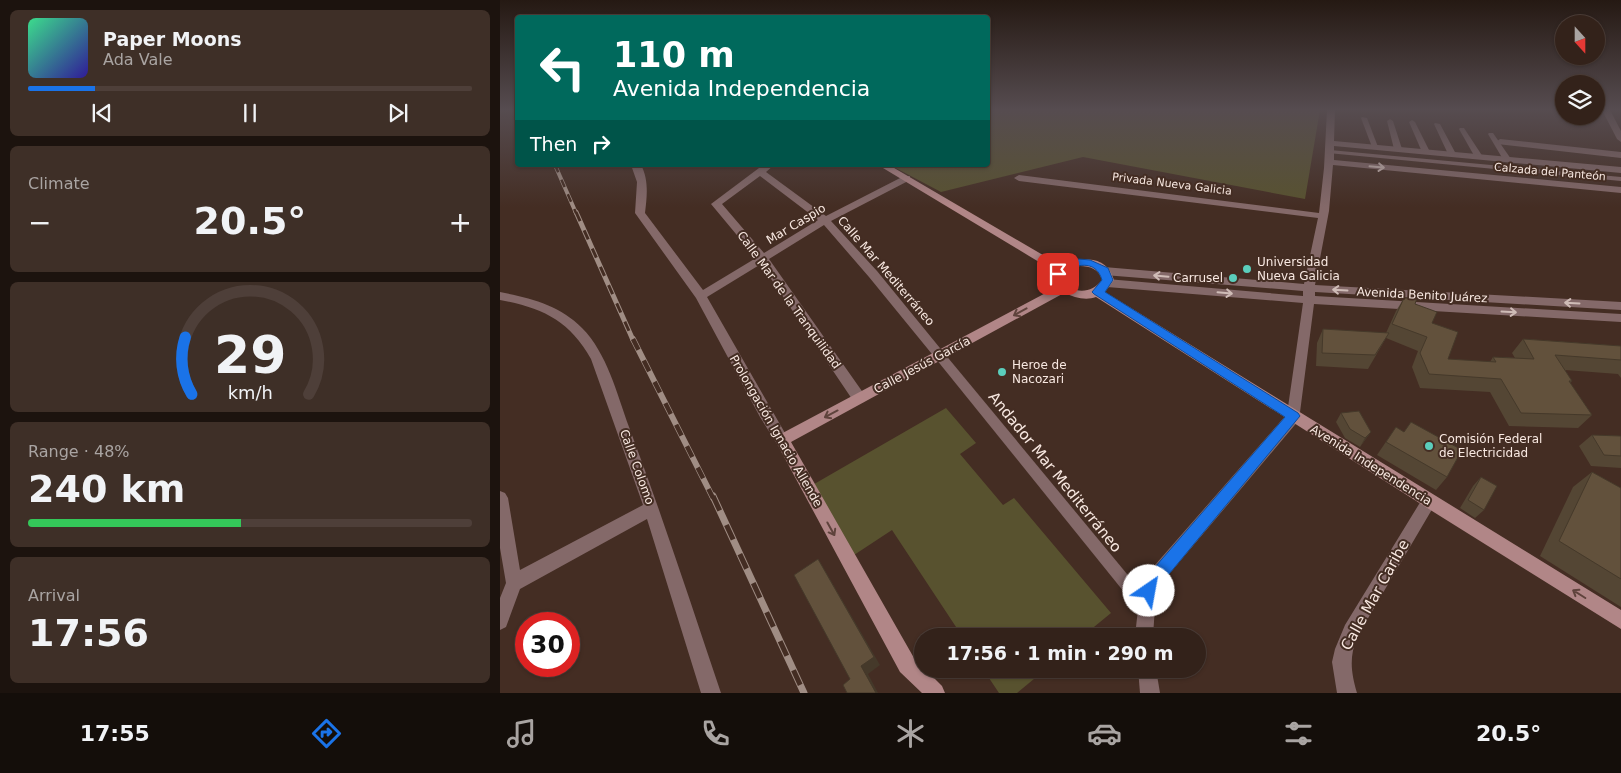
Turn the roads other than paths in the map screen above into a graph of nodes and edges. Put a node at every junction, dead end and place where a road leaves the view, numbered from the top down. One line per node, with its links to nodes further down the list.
1 (1329, 142): 11 (street)
2 (1373, 142): 9 (street)
3 (1396, 142): 10 (street)
4 (1421, 142): 12 (street)
5 (1446, 142): 13 (street)
6 (1470, 142): 15 (street)
7 (1497, 142): 16 (street)
8 (1503, 142): 14 (street)
9 (1375, 147): 10 (street, Calzada del Panteón); 11 (street, Calzada del Panteón)
10 (1398, 149): 12 (street, Calzada del Panteón)
11 (1329, 152): 23 (street, Calzada del Panteón); 24 (street, Calzada del Panteón, one-way to 24); 25 (street)
12 (1426, 152): 13 (street, Calzada del Panteón)
13 (1452, 154): 15 (street, Calzada del Panteón)
14 (1621, 155)
15 (1478, 157): 16 (street, Calzada del Panteón)
16 (1508, 159): 20 (street, Calzada del Panteón)
17 (637, 167): 34 (street, Prolongación Ignacio Allende)
18 (887, 167): 21 (main road)
19 (765, 168): 26 (street, Calle Mar Mediterráneo); 27 (street, Calle Mar de la Tranquilidad)
20 (1621, 170)
21 (907, 178): 26 (street, Mar Caspio); 28 (main road)
22 (1019, 178): 25 (street, Privada Nueva Galicia)
23 (1621, 179)
24 (1621, 190)
25 (1323, 216): 32 (street)
26 (824, 220): 27 (street, Mar Caspio); 37 (street, Calle Mar Mediterráneo)
27 (762, 258): 34 (street, Mar Caspio); 38 (street, Calle Mar de la Tranquilidad)
28 (1061, 270): 29 (main road); 30 (main road)
29 (1104, 271): 31 (main road); 32 (street, Avenida Benito Juárez, one-way to 29)
30 (1062, 288): 31 (main road); 37 (main road, Calle Jesús García, one-way to 37)
31 (1102, 288): 32 (street, Avenida Benito Juárez, one-way to 32); 39 (main road, Avenida Independencia)
32 (1308, 294): 35 (street, Avenida Benito Juárez, one-way to 32); 36 (street, Avenida Benito Juárez, one-way to 36); 39 (street)
33 (500, 296): 43 (street, Calle Colomo)
34 (701, 296): 40 (street, Prolongación Ignacio Allende)
35 (1621, 306)
36 (1621, 318)
37 (940, 356): 38 (main road, Calle Jesús García); 45 (street, Andador Mar Mediterráneo)
38 (859, 398): 40 (main road, Calle Jesús García, one-way to 40)
39 (1294, 416): 42 (main road, Avenida Independencia); 45 (street)
40 (782, 440): 51 (main road, Prolongación Ignacio Allende, one-way to 51)
41 (500, 498): 44 (street)
42 (1429, 502): 46 (main road, Avenida Independencia, one-way to 42); 53 (street, Calle Mar Caribe)
43 (652, 508): 44 (street); 50 (street, Calle Colomo)
44 (507, 586): 47 (street)
45 (1146, 608): 48 (street)
46 (1621, 620)
47 (500, 621)
48 (1145, 628)
49 (1148, 678): 52 (street)
50 (711, 693)
51 (935, 693)
52 (1150, 693)
53 (1347, 693)

